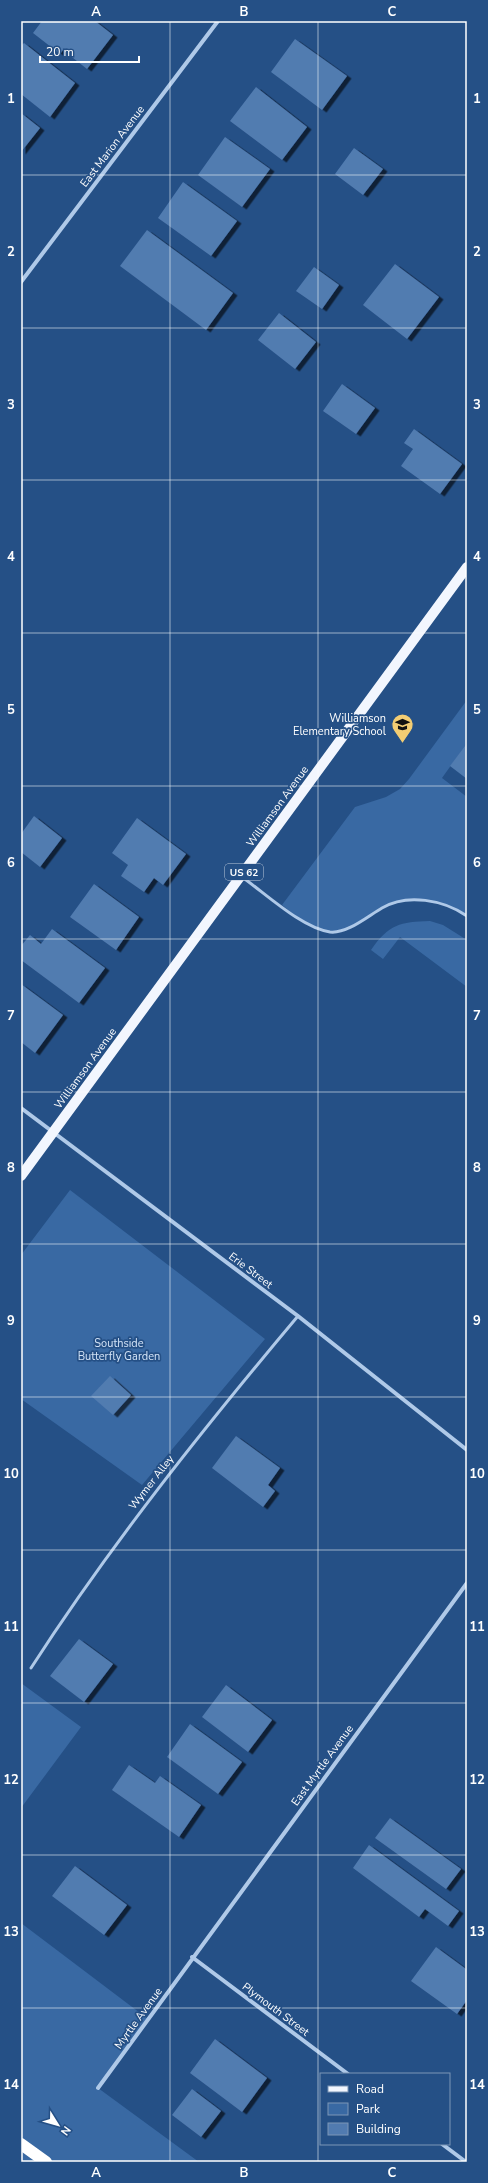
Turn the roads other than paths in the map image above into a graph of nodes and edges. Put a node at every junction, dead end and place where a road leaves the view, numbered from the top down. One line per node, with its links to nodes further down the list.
1 (218, 21): 2 (street, East Marion Avenue)
2 (21, 282)
3 (467, 567): 4 (main road, Williamson Avenue / US 62)
4 (241, 876): 5 (lane); 7 (main road, Williamson Avenue / US 62)
5 (467, 916)
6 (21, 1108): 7 (street, Erie Street)
7 (53, 1132): 8 (main road, Williamson Avenue / US 62); 9 (street, Erie Street)
8 (21, 1176)
9 (298, 1316): 10 (street, Erie Street); 12 (lane, Wymer Alley)
10 (467, 1450)
11 (467, 1583): 13 (street, East Myrtle Avenue)
12 (31, 1668)
13 (192, 1957): 14 (street, Plymouth Street); 15 (street, Myrtle Avenue)
14 (347, 2073)
15 (98, 2088)
16 (21, 2144): 18 (highway)
17 (443, 2145): 19 (street)
18 (46, 2162)
19 (466, 2162)

